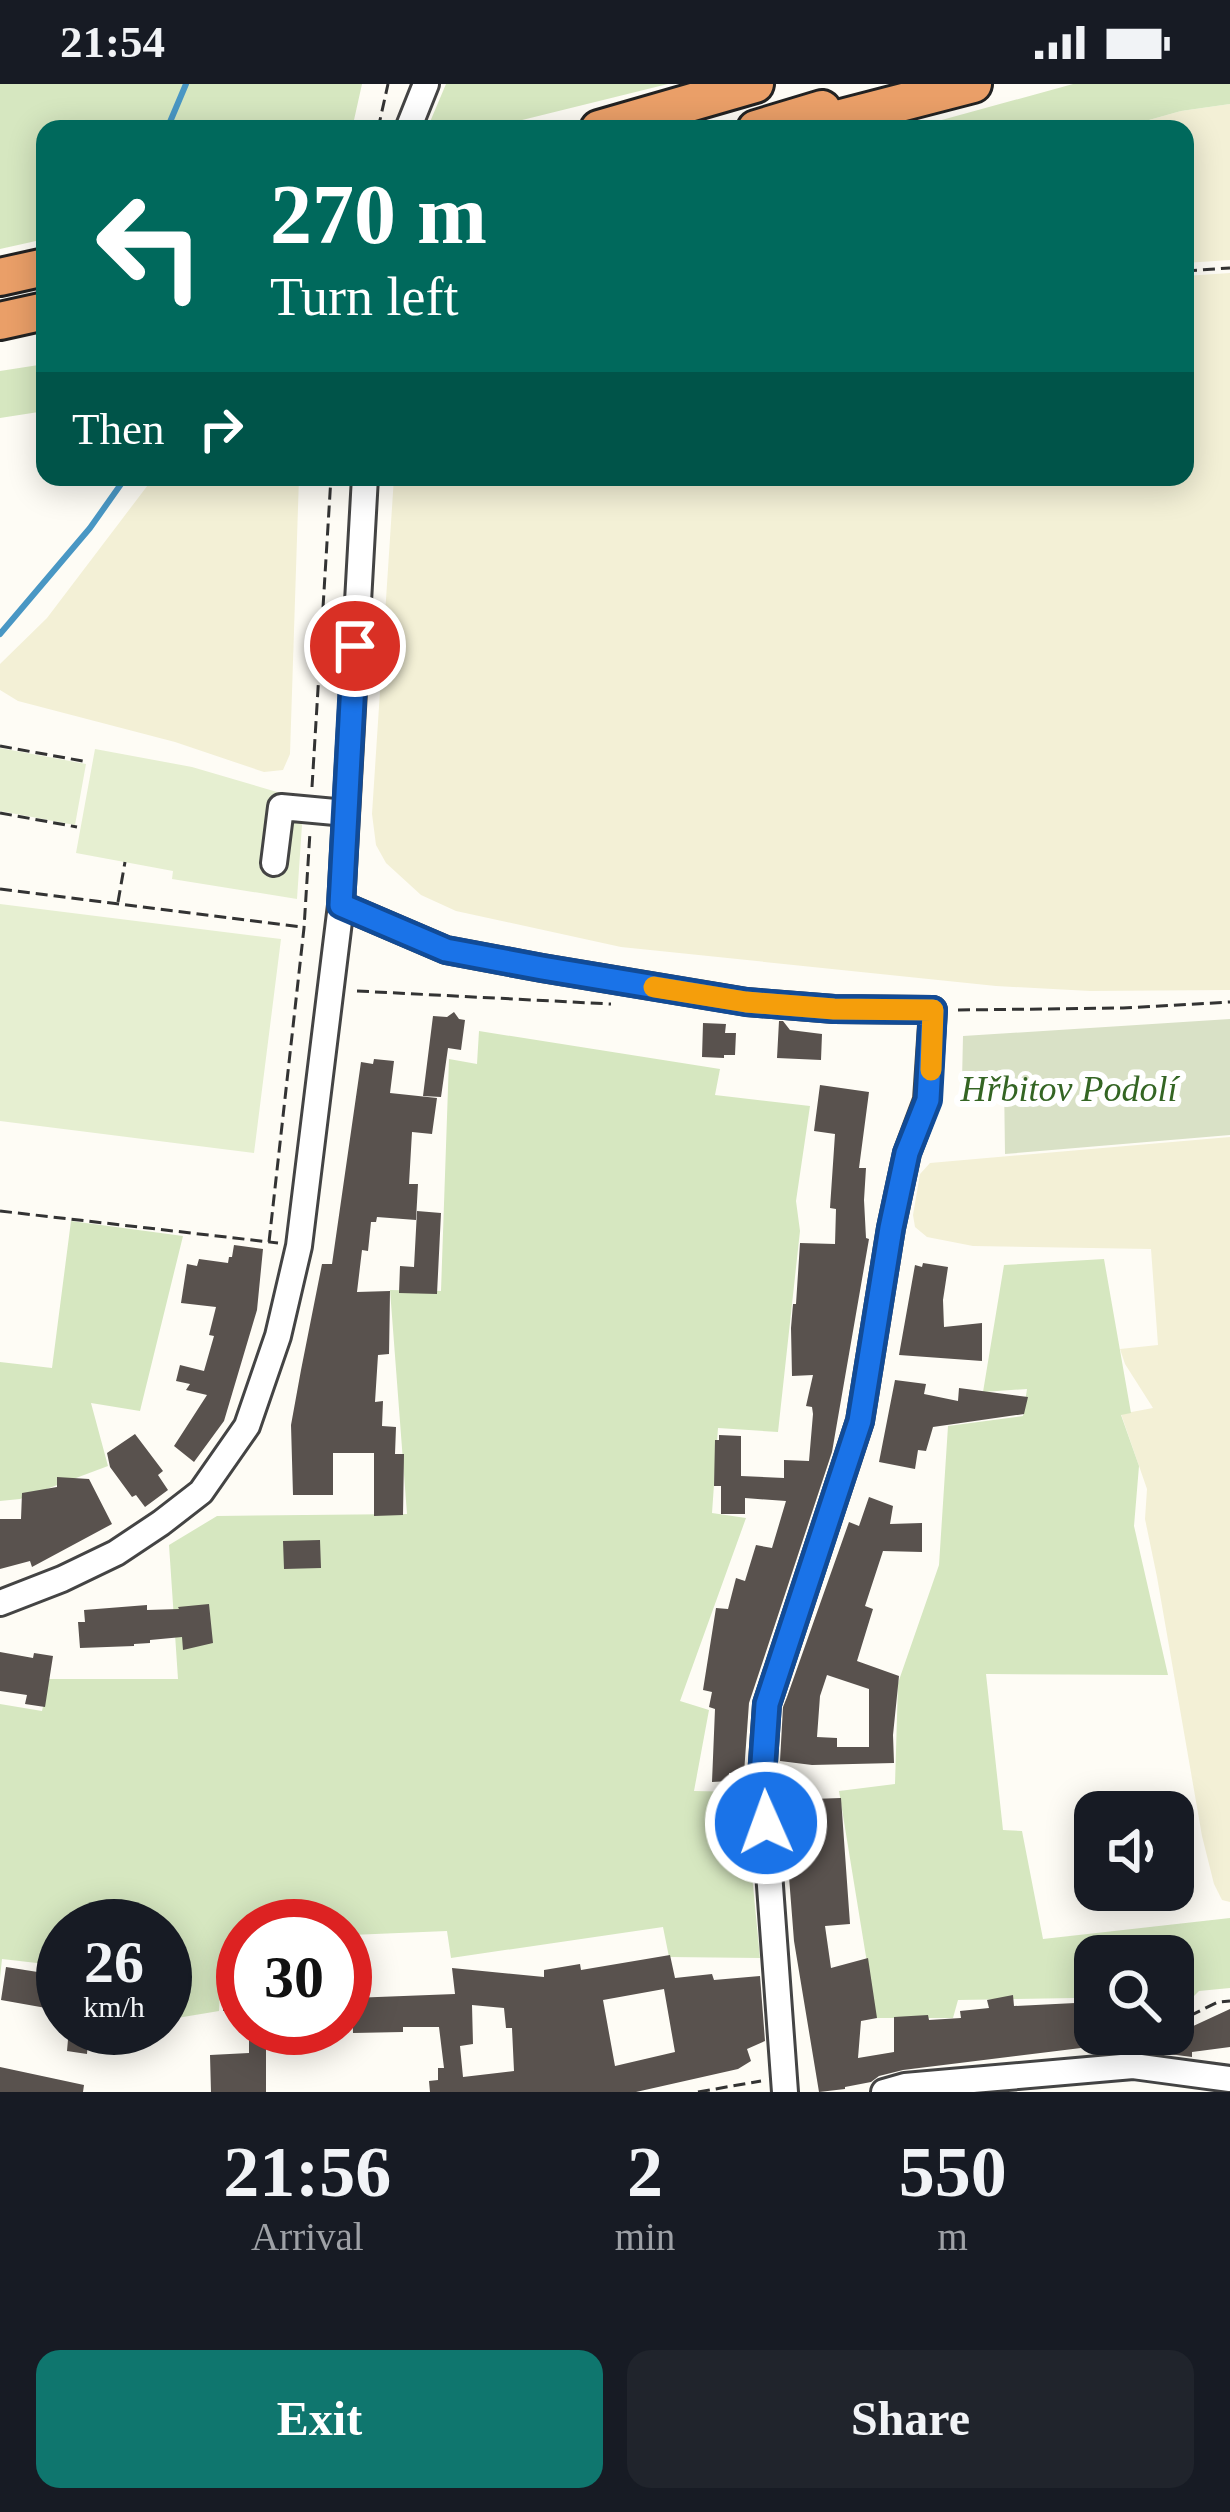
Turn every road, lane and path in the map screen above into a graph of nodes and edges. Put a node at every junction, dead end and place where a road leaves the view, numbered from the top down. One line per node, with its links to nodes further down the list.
1 (388, 84): 6 (path)
2 (426, 84): 7 (street)
3 (755, 84): 8 (highway)
4 (904, 84): 9 (highway)
5 (973, 84): 10 (highway)
6 (380, 120)
7 (412, 120)
8 (630, 120)
9 (786, 120)
10 (835, 120)
11 (1230, 268): 12 (path)
12 (1194, 270)
13 (36, 313): 14 (highway)
14 (0, 321)
15 (330, 486): 19 (path)
16 (364, 486): 21 (street)
17 (0, 746): 18 (path)
18 (88, 762)
19 (311, 810): 21 (street); 24 (street); 28 (path)
20 (0, 813): 22 (path)
21 (346, 813): 27 (street)
22 (76, 827)
23 (125, 862): 26 (path)
24 (274, 863)
25 (0, 889): 26 (path)
26 (118, 904): 28 (path)
27 (341, 905): 29 (street); 32 (street)
28 (304, 928): 34 (path)
29 (331, 990): 31 (path); 35 (street)
30 (1230, 1002): 32 (path)
31 (621, 1005)
32 (933, 1010): 40 (street)
33 (0, 1211): 34 (path)
34 (269, 1242): 35 (path)
35 (299, 1246): 36 (street)
36 (0, 1603)
37 (1230, 2001): 38 (path)
38 (1194, 2014)
39 (1230, 2079): 42 (street)
40 (784, 2084): 41 (path)
41 (698, 2092)
42 (884, 2092)

